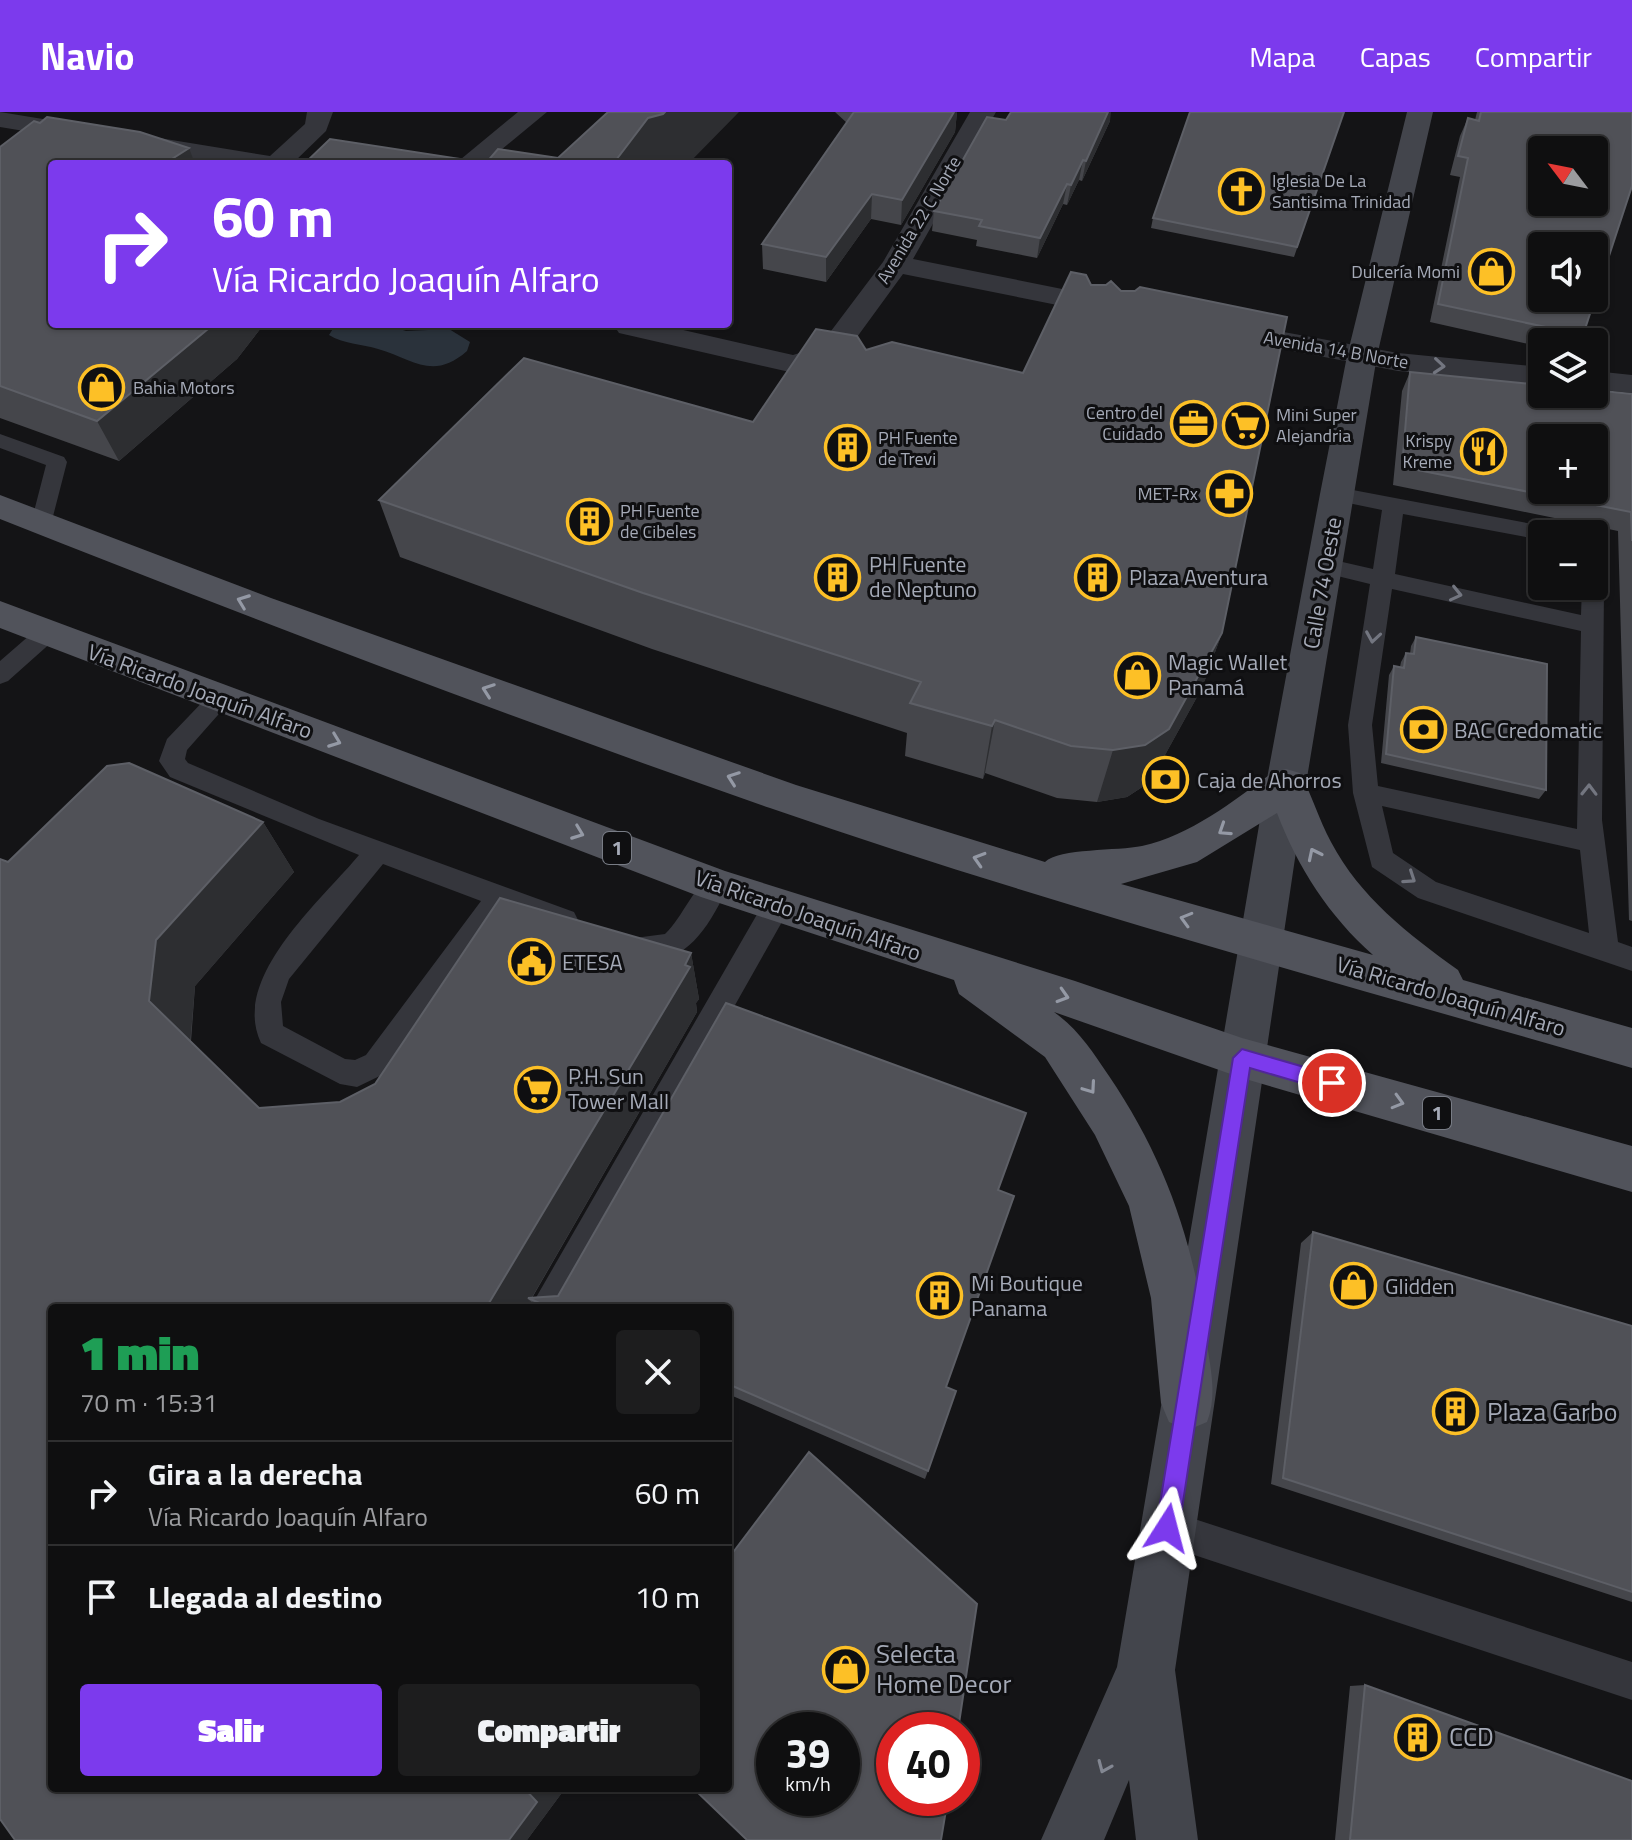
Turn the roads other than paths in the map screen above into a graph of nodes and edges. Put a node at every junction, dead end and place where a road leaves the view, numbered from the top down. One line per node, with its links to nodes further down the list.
1 (320, 112): 7 (street)
2 (534, 112): 8 (street)
3 (983, 112): 9 (street, Avenida 22 C Norte)
4 (1420, 112): 13 (street, Calle 74 Oeste)
5 (0, 119): 6 (street)
6 (250, 160)
7 (279, 160)
8 (473, 160)
9 (896, 264): 10 (street); 12 (street, Avenida 22 C Norte)
10 (1116, 317)
11 (1203, 326): 13 (street, Avenida 14 B Norte)
12 (634, 328)
13 (1362, 356): 14 (street, Avenida 14 B Norte, one-way to 14); 18 (street, Calle 74 Oeste)
14 (1528, 374)
15 (1608, 381): 16 (street)
16 (1632, 384)
17 (0, 441): 21 (lane)
18 (1337, 494): 19 (lane); 23 (street, Calle 74 Oeste)
19 (1394, 504): 22 (lane); 24 (lane)
20 (0, 506): 21 (main road, Vía Ricardo Joaquín Alfaro)
21 (42, 523): 35 (main road, Vía Ricardo Joaquín Alfaro, one-way to 21)
22 (1528, 530)
23 (1325, 566): 24 (lane); 31 (street, Calle 74 Oeste)
24 (1382, 577): 27 (lane, one-way to 27); 32 (lane, one-way to 32)
25 (1592, 600): 27 (lane)
26 (0, 614): 28 (main road, Vía Ricardo Joaquín Alfaro / 1)
27 (1591, 625): 33 (lane, one-way to 27)
28 (46, 634): 29 (lane); 30 (main road, Vía Ricardo Joaquín Alfaro / 1)
29 (0, 675)
30 (221, 698): 34 (lane); 36 (main road, Vía Ricardo Joaquín Alfaro / 1, one-way to 36)
31 (1286, 784): 35 (main road, one-way to 35); 41 (street, Calle 74 Oeste); 44 (main road, one-way to 31)
32 (1366, 793): 33 (lane); 42 (lane, one-way to 42)
33 (1593, 843): 42 (lane)
34 (378, 851): 37 (lane); 37 (lane)
35 (1019, 872): 41 (main road, Vía Ricardo Joaquín Alfaro, one-way to 35)
36 (716, 885): 38 (main road, Vía Ricardo Joaquín Alfaro / 1); 40 (lane)
37 (500, 896): 39 (lane)
38 (777, 905): 43 (main road, Vía Ricardo Joaquín Alfaro / 1); 48 (lane)
39 (582, 926)
40 (609, 936)
41 (1261, 941): 44 (main road, Vía Ricardo Joaquín Alfaro); 46 (street, Calle 74 Oeste)
42 (1619, 955)
43 (951, 962): 46 (main road, Vía Ricardo Joaquín Alfaro / 1, one-way to 46); 49 (main road, one-way to 49)
44 (1470, 1003): 45 (main road, Vía Ricardo Joaquín Alfaro)
45 (1632, 1048)
46 (1242, 1058): 47 (main road, Vía Ricardo Joaquín Alfaro / 1, one-way to 47); 49 (street, Calle 74 Oeste)
47 (1632, 1169)
48 (548, 1304)
49 (1188, 1403): 50 (street, Calle 74 Oeste)
50 (1167, 1528): 51 (street, Calle 74 Oeste); 52 (lane)
51 (1146, 1669): 53 (street, one-way to 53); 54 (street)
52 (1632, 1681)
53 (1072, 1840)
54 (1167, 1840)

